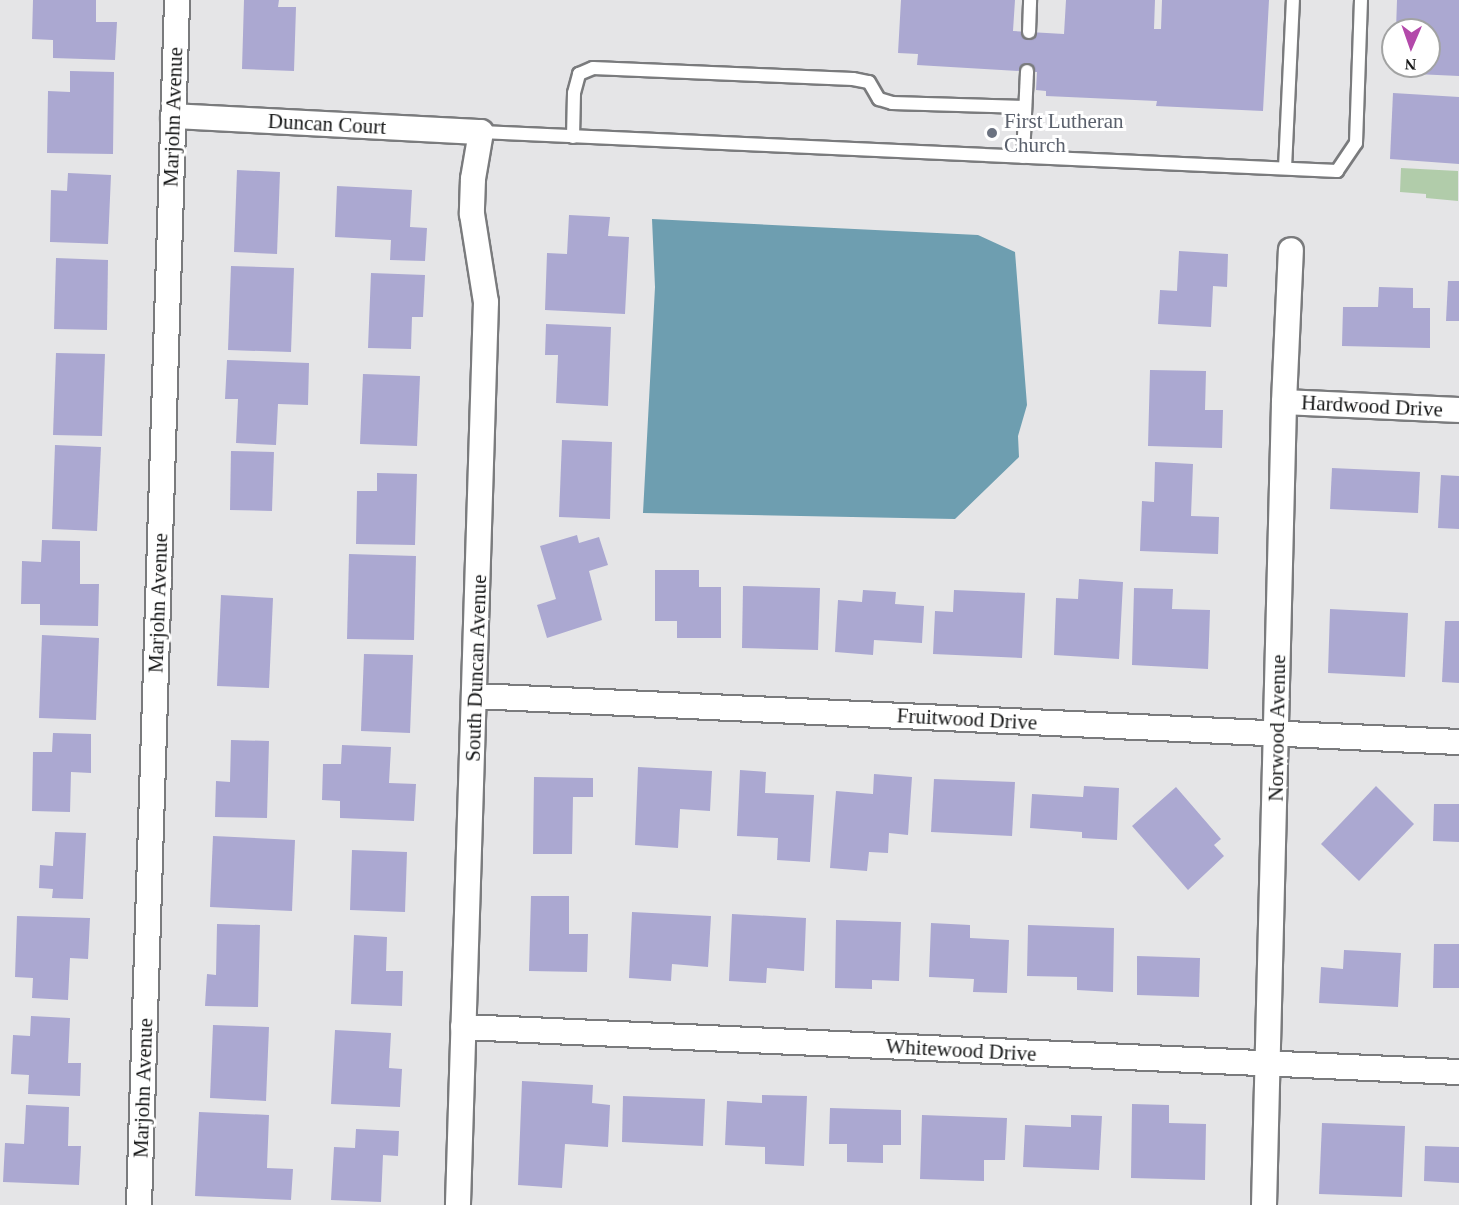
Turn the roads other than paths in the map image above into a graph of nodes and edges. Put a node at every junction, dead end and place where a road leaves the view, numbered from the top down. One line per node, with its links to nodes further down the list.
1 (177, 0): 8 (street, Marjohn Avenue)
2 (1030, 0): 5 (lane)
3 (1293, 0): 12 (lane)
4 (1360, 0): 12 (lane)
5 (1029, 32)
6 (1027, 71): 7 (lane)
7 (1025, 107): 10 (lane); 11 (lane)
8 (173, 116): 9 (street, Duncan Court); 22 (street, Marjohn Avenue)
9 (480, 132): 10 (lane); 16 (street, South Duncan Avenue)
10 (573, 137): 11 (lane)
11 (1023, 157): 12 (lane)
12 (1285, 168)
13 (1291, 250): 14 (street, Norwood Avenue)
14 (1284, 402): 15 (street, Hardwood Drive); 17 (street, Norwood Avenue)
15 (1459, 410)
16 (475, 696): 17 (street, Fruitwood Drive); 19 (street, South Duncan Avenue)
17 (1277, 734): 18 (street, Fruitwood Drive); 20 (street, Norwood Avenue)
18 (1459, 742)
19 (463, 1027): 20 (street, Whitewood Drive); 23 (street, South Duncan Avenue)
20 (1268, 1064): 21 (street, Whitewood Drive); 24 (street, Norwood Avenue)
21 (1459, 1072)
22 (140, 1205)
23 (458, 1205)
24 (1264, 1205)

